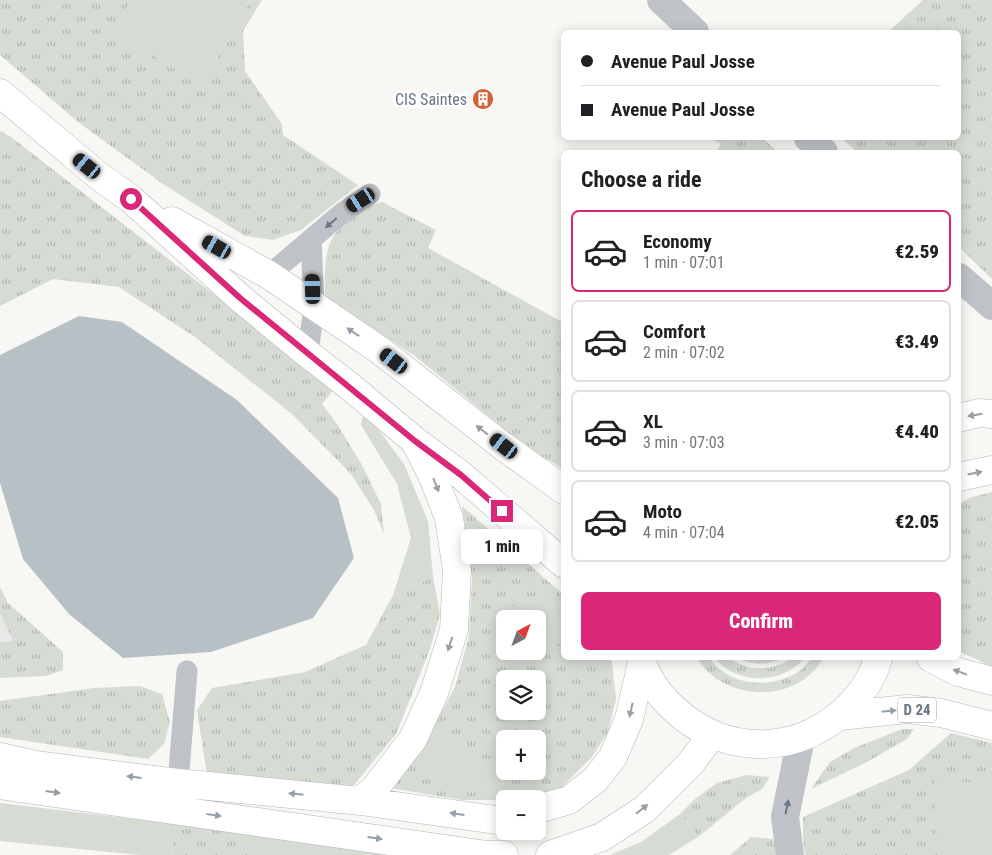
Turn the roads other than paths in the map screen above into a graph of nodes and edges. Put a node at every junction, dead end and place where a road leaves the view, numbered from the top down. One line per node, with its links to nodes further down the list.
1 (661, 0): 2 (street)
2 (693, 30)
3 (0, 87): 6 (main road)
4 (0, 93): 6 (main road)
5 (0, 104): 6 (lane)
6 (34, 123): 10 (main road)
7 (810, 140): 8 (street)
8 (822, 150)
9 (370, 194): 11 (lane, one-way to 11)
10 (131, 199): 12 (main road); 16 (main road)
11 (311, 240): 12 (lane); 14 (lane)
12 (269, 275): 14 (main road)
13 (962, 280): 15 (street)
14 (314, 306): 16 (lane); 22 (main road, one-way to 14)
15 (992, 306)
16 (308, 354): 19 (main road)
17 (992, 414): 18 (main road, one-way to 18)
18 (961, 418)
19 (415, 441): 23 (main road); 36 (main road, one-way to 36)
20 (992, 470): 21 (main road, one-way to 20)
21 (961, 477)
22 (561, 488)
23 (561, 561)
24 (642, 660): 31 (main road); 37 (main road, one-way to 37)
25 (877, 660): 29 (main road)
26 (935, 660): 28 (main road, one-way to 26)
27 (187, 671): 34 (lane)
28 (992, 681)
29 (840, 716): 30 (main road, D 24, one-way to 30); 32 (main road)
30 (992, 726)
31 (712, 735): 32 (main road); 40 (main road, one-way to 31)
32 (801, 738): 41 (street, one-way to 32)
33 (0, 757): 34 (main road, one-way to 33)
34 (178, 783): 36 (main road, one-way to 34)
35 (0, 785): 39 (main road, one-way to 39)
36 (361, 801): 38 (main road, one-way to 36)
37 (546, 807)
38 (496, 820)
39 (504, 855)
40 (550, 855)
41 (790, 855)

